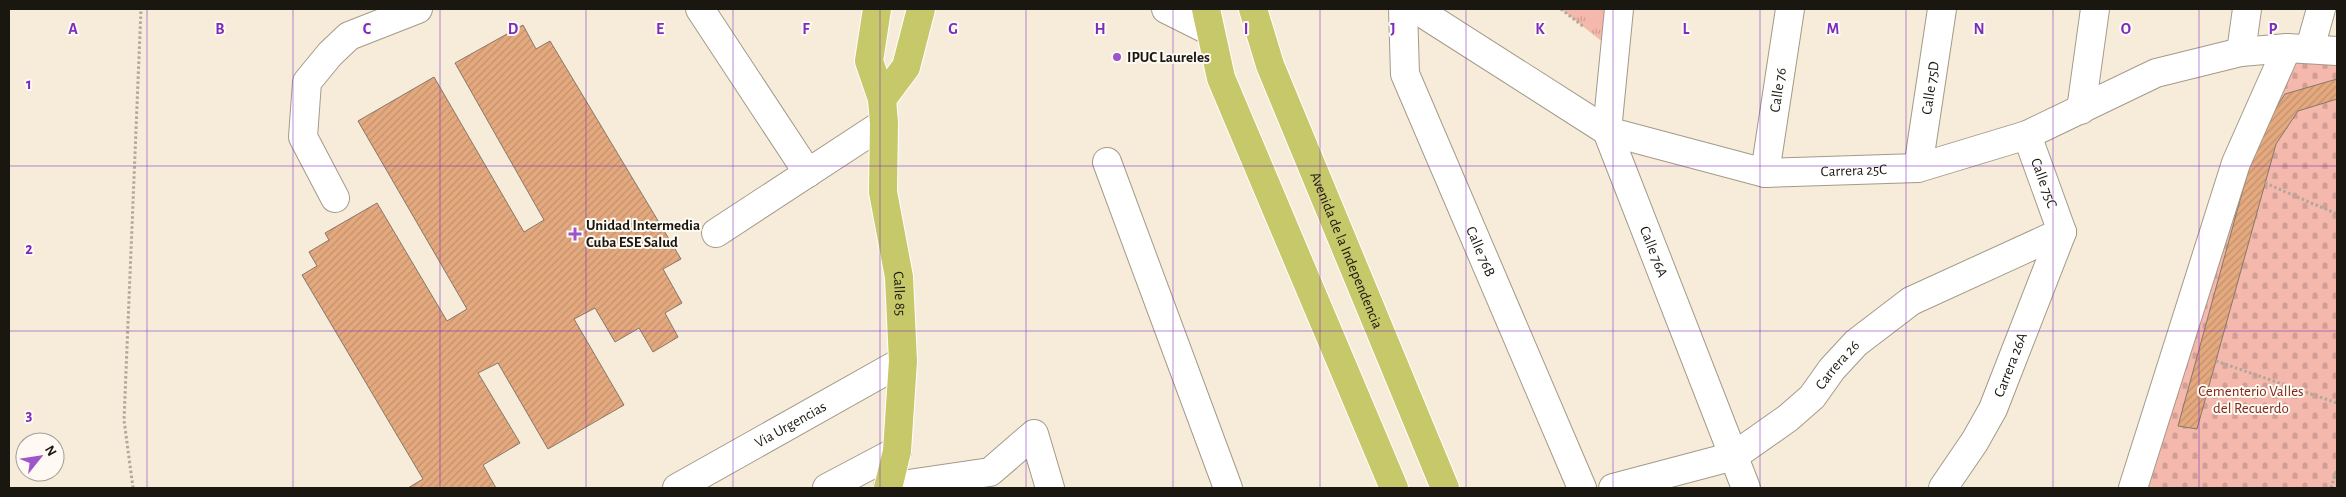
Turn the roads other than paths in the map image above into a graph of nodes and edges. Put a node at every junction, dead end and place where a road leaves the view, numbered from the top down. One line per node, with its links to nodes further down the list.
1 (418, 9): 27 (street)
2 (700, 9): 25 (street)
3 (877, 9): 20 (main road, Calle 85)
4 (921, 9): 20 (main road)
5 (1166, 9): 15 (street)
6 (1253, 9): 39 (main road, Avenida de la Independencia)
7 (1403, 9): 40 (street, Calle 76B)
8 (1416, 9): 21 (street, Carrera 25C)
9 (1619, 9): 21 (street, Calle 76A)
10 (1790, 9): 26 (street, Calle 76)
11 (1942, 9): 24 (street, Calle 75D)
12 (2095, 9): 19 (street)
13 (2247, 9): 18 (street)
14 (2321, 9): 16 (street)
15 (1208, 20): 38 (main road)
16 (2299, 48): 17 (street); 18 (street, Carrera 25C); 44 (street)
17 (2337, 51)
18 (2241, 52): 19 (street, Carrera 25C)
19 (2081, 110): 22 (street, Carrera 25C)
20 (883, 111): 25 (street); 30 (main road, Calle 85)
21 (1606, 131): 26 (street, Carrera 25C); 32 (street, Calle 76A)
22 (2027, 135): 24 (street, Carrera 25C); 29 (street, Calle 75C)
23 (1107, 162): 37 (street)
24 (1918, 168): 26 (street, Carrera 25C)
25 (808, 173): 28 (street)
26 (1765, 173)
27 (335, 198)
28 (716, 232)
29 (2062, 232): 32 (street, Carrera 26); 43 (street, Carrera 26A)
30 (903, 361): 31 (main road, Calle 85); 33 (street, Via Urgencias)
31 (897, 451): 34 (street); 35 (main road, Calle 85)
32 (1734, 456): 41 (street, Carrera 26); 42 (street, Calle 76A)
33 (677, 488)
34 (827, 488)
35 (888, 488): 36 (street)
36 (1050, 488)
37 (1228, 488)
38 (1394, 488)
39 (1445, 488)
40 (1582, 488)
41 (1613, 488)
42 (1746, 488)
43 (1943, 488)
44 (2132, 488)

